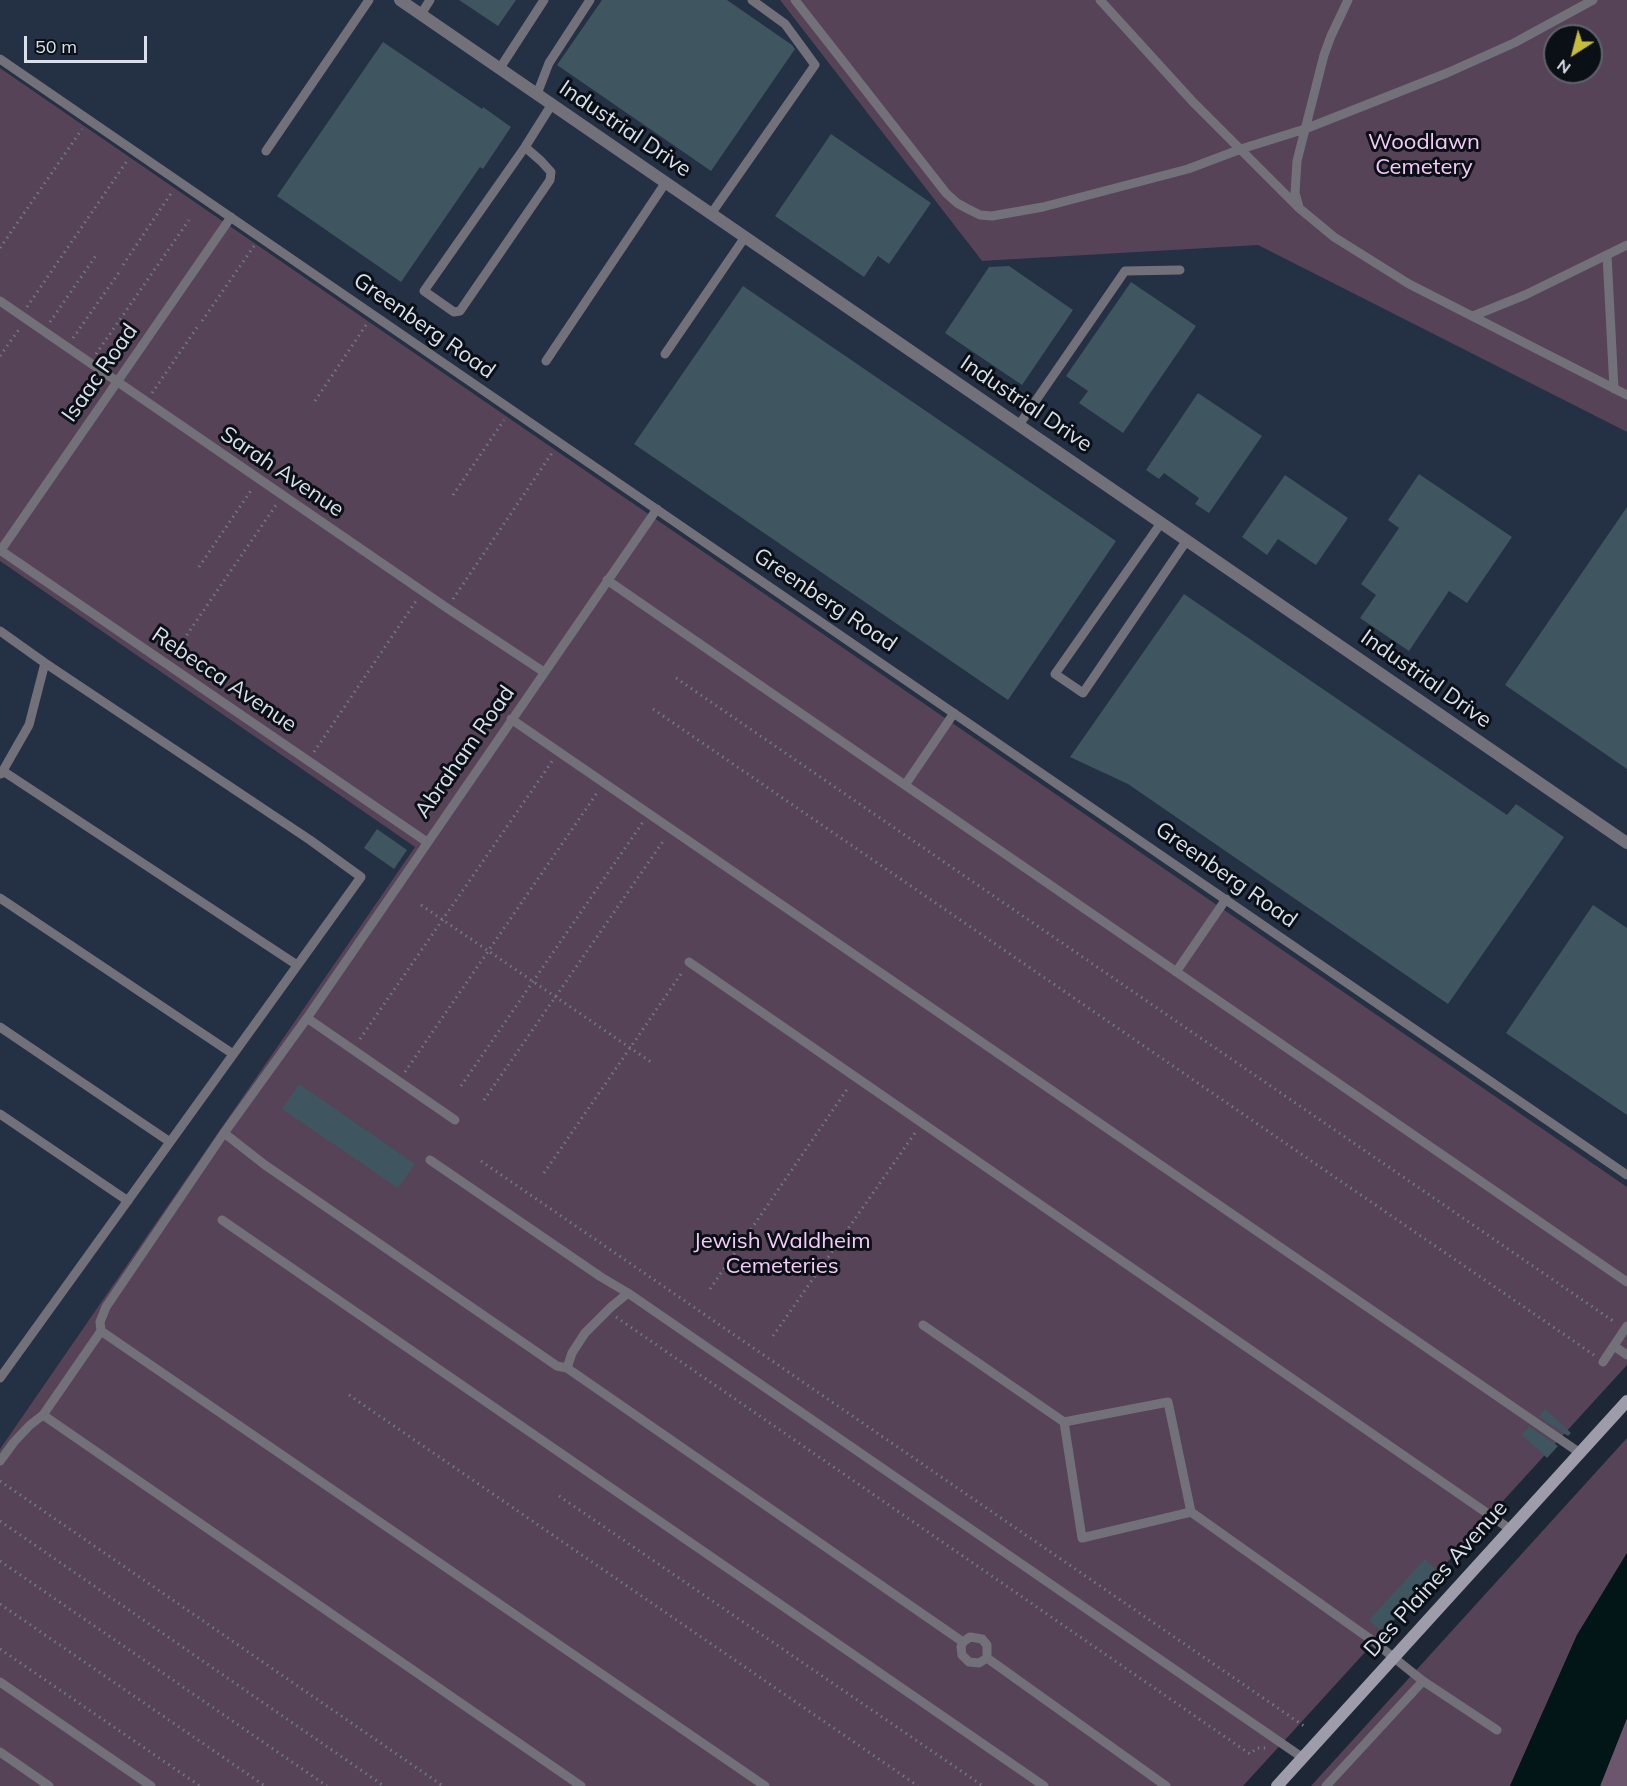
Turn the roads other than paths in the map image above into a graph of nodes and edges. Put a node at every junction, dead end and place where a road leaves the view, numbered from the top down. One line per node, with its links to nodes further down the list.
1 (369, 0): 19 (lane)
2 (400, 0): 11 (street, Industrial Drive)
3 (430, 0): 11 (lane)
4 (544, 0): 13 (lane)
5 (590, 0): 14 (lane)
6 (752, 0): 22 (lane)
7 (795, 0): 18 (lane)
8 (1100, 0): 18 (lane)
9 (1348, 0): 16 (lane)
10 (1593, 0): 16 (lane)
11 (421, 14): 13 (street, Industrial Drive)
12 (0, 59): 23 (lane, Greenberg Road)
13 (500, 68): 14 (street, Industrial Drive)
14 (537, 94): 15 (street, Industrial Drive)
15 (552, 104): 17 (lane); 20 (street, Industrial Drive)
16 (1305, 129): 18 (lane); 21 (lane)
17 (525, 147): 17 (lane)
18 (1241, 149): 21 (lane)
19 (266, 151)
20 (666, 182): 22 (street, Industrial Drive); 31 (lane)
21 (1299, 208): 29 (lane)
22 (711, 214): 24 (street, Industrial Drive)
23 (231, 217): 32 (lane, Isaac Road); 36 (lane, Greenberg Road)
24 (745, 237): 30 (lane); 35 (street, Industrial Drive)
25 (1627, 245): 26 (lane)
26 (1607, 255): 29 (lane); 33 (lane)
27 (1180, 270): 35 (lane)
28 (0, 301): 32 (lane, Sarah Avenue)
29 (1473, 316): 33 (lane)
30 (665, 354)
31 (546, 361)
32 (117, 382): 39 (lane, Isaac Road); 43 (lane, Sarah Avenue)
33 (1614, 389): 34 (lane)
34 (1627, 395)
35 (1019, 425): 37 (street, Industrial Drive)
36 (657, 509): 40 (lane, Abraham Road); 44 (lane, Greenberg Road)
37 (1161, 523): 38 (street, Industrial Drive); 38 (lane)
38 (1187, 540): 49 (street, Industrial Drive)
39 (1, 550): 48 (lane, Rebecca Avenue)
40 (607, 580): 43 (lane, Abraham Road); 47 (lane)
41 (0, 631): 42 (lane)
42 (45, 663): 46 (lane); 53 (lane)
43 (544, 672): 45 (lane, Abraham Road)
44 (954, 713): 47 (lane); 51 (lane, Greenberg Road)
45 (511, 719): 48 (lane, Abraham Road); 79 (lane)
46 (1, 773): 53 (lane)
47 (905, 785): 54 (lane)
48 (427, 842): 55 (lane, Abraham Road)
49 (1627, 843)
50 (0, 898): 57 (lane)
51 (1226, 899): 54 (lane); 63 (lane, Greenberg Road)
52 (689, 962): 82 (lane)
53 (297, 965): 57 (lane)
54 (1176, 972): 66 (lane)
55 (307, 1018): 59 (lane); 60 (lane, Abraham Road)
56 (0, 1027): 61 (lane)
57 (233, 1054): 61 (lane)
58 (0, 1114): 64 (lane)
59 (456, 1120)
60 (224, 1133): 70 (lane, Abraham Road); 74 (lane)
61 (170, 1142): 64 (lane)
62 (430, 1160): 67 (lane)
63 (1627, 1175)
64 (128, 1200): 75 (lane)
65 (222, 1220): 95 (lane)
66 (1627, 1281)
67 (628, 1293): 74 (lane); 90 (lane)
68 (923, 1325): 78 (lane)
69 (1626, 1327): 71 (lane)
70 (101, 1331): 77 (lane, Abraham Road); 94 (lane)
71 (1614, 1346): 72 (lane); 73 (lane)
72 (1627, 1355)
73 (1603, 1362)
74 (567, 1368): 83 (lane)
75 (0, 1378)
76 (1627, 1401): 79 (main road, Des Plaines Avenue)
77 (43, 1415): 80 (lane, Abraham Road); 93 (lane)
78 (1064, 1422): 81 (lane); 81 (lane)
79 (1580, 1453): 82 (main road, Des Plaines Avenue)
80 (0, 1461)
81 (1191, 1512): 85 (lane)
82 (1510, 1529): 85 (main road, Des Plaines Avenue)
83 (963, 1642): 84 (lane); 84 (lane)
84 (987, 1658): 96 (lane)
85 (1394, 1658): 86 (lane); 90 (main road, Des Plaines Avenue)
86 (1423, 1681): 88 (lane); 98 (lane)
87 (0, 1682): 92 (lane)
88 (1497, 1730)
89 (0, 1752): 91 (lane)
90 (1303, 1758): 97 (main road, Des Plaines Avenue)
91 (49, 1786)
92 (151, 1786)
93 (581, 1786)
94 (765, 1786)
95 (1044, 1786)
96 (1166, 1786)
97 (1277, 1786)
98 (1326, 1786)

